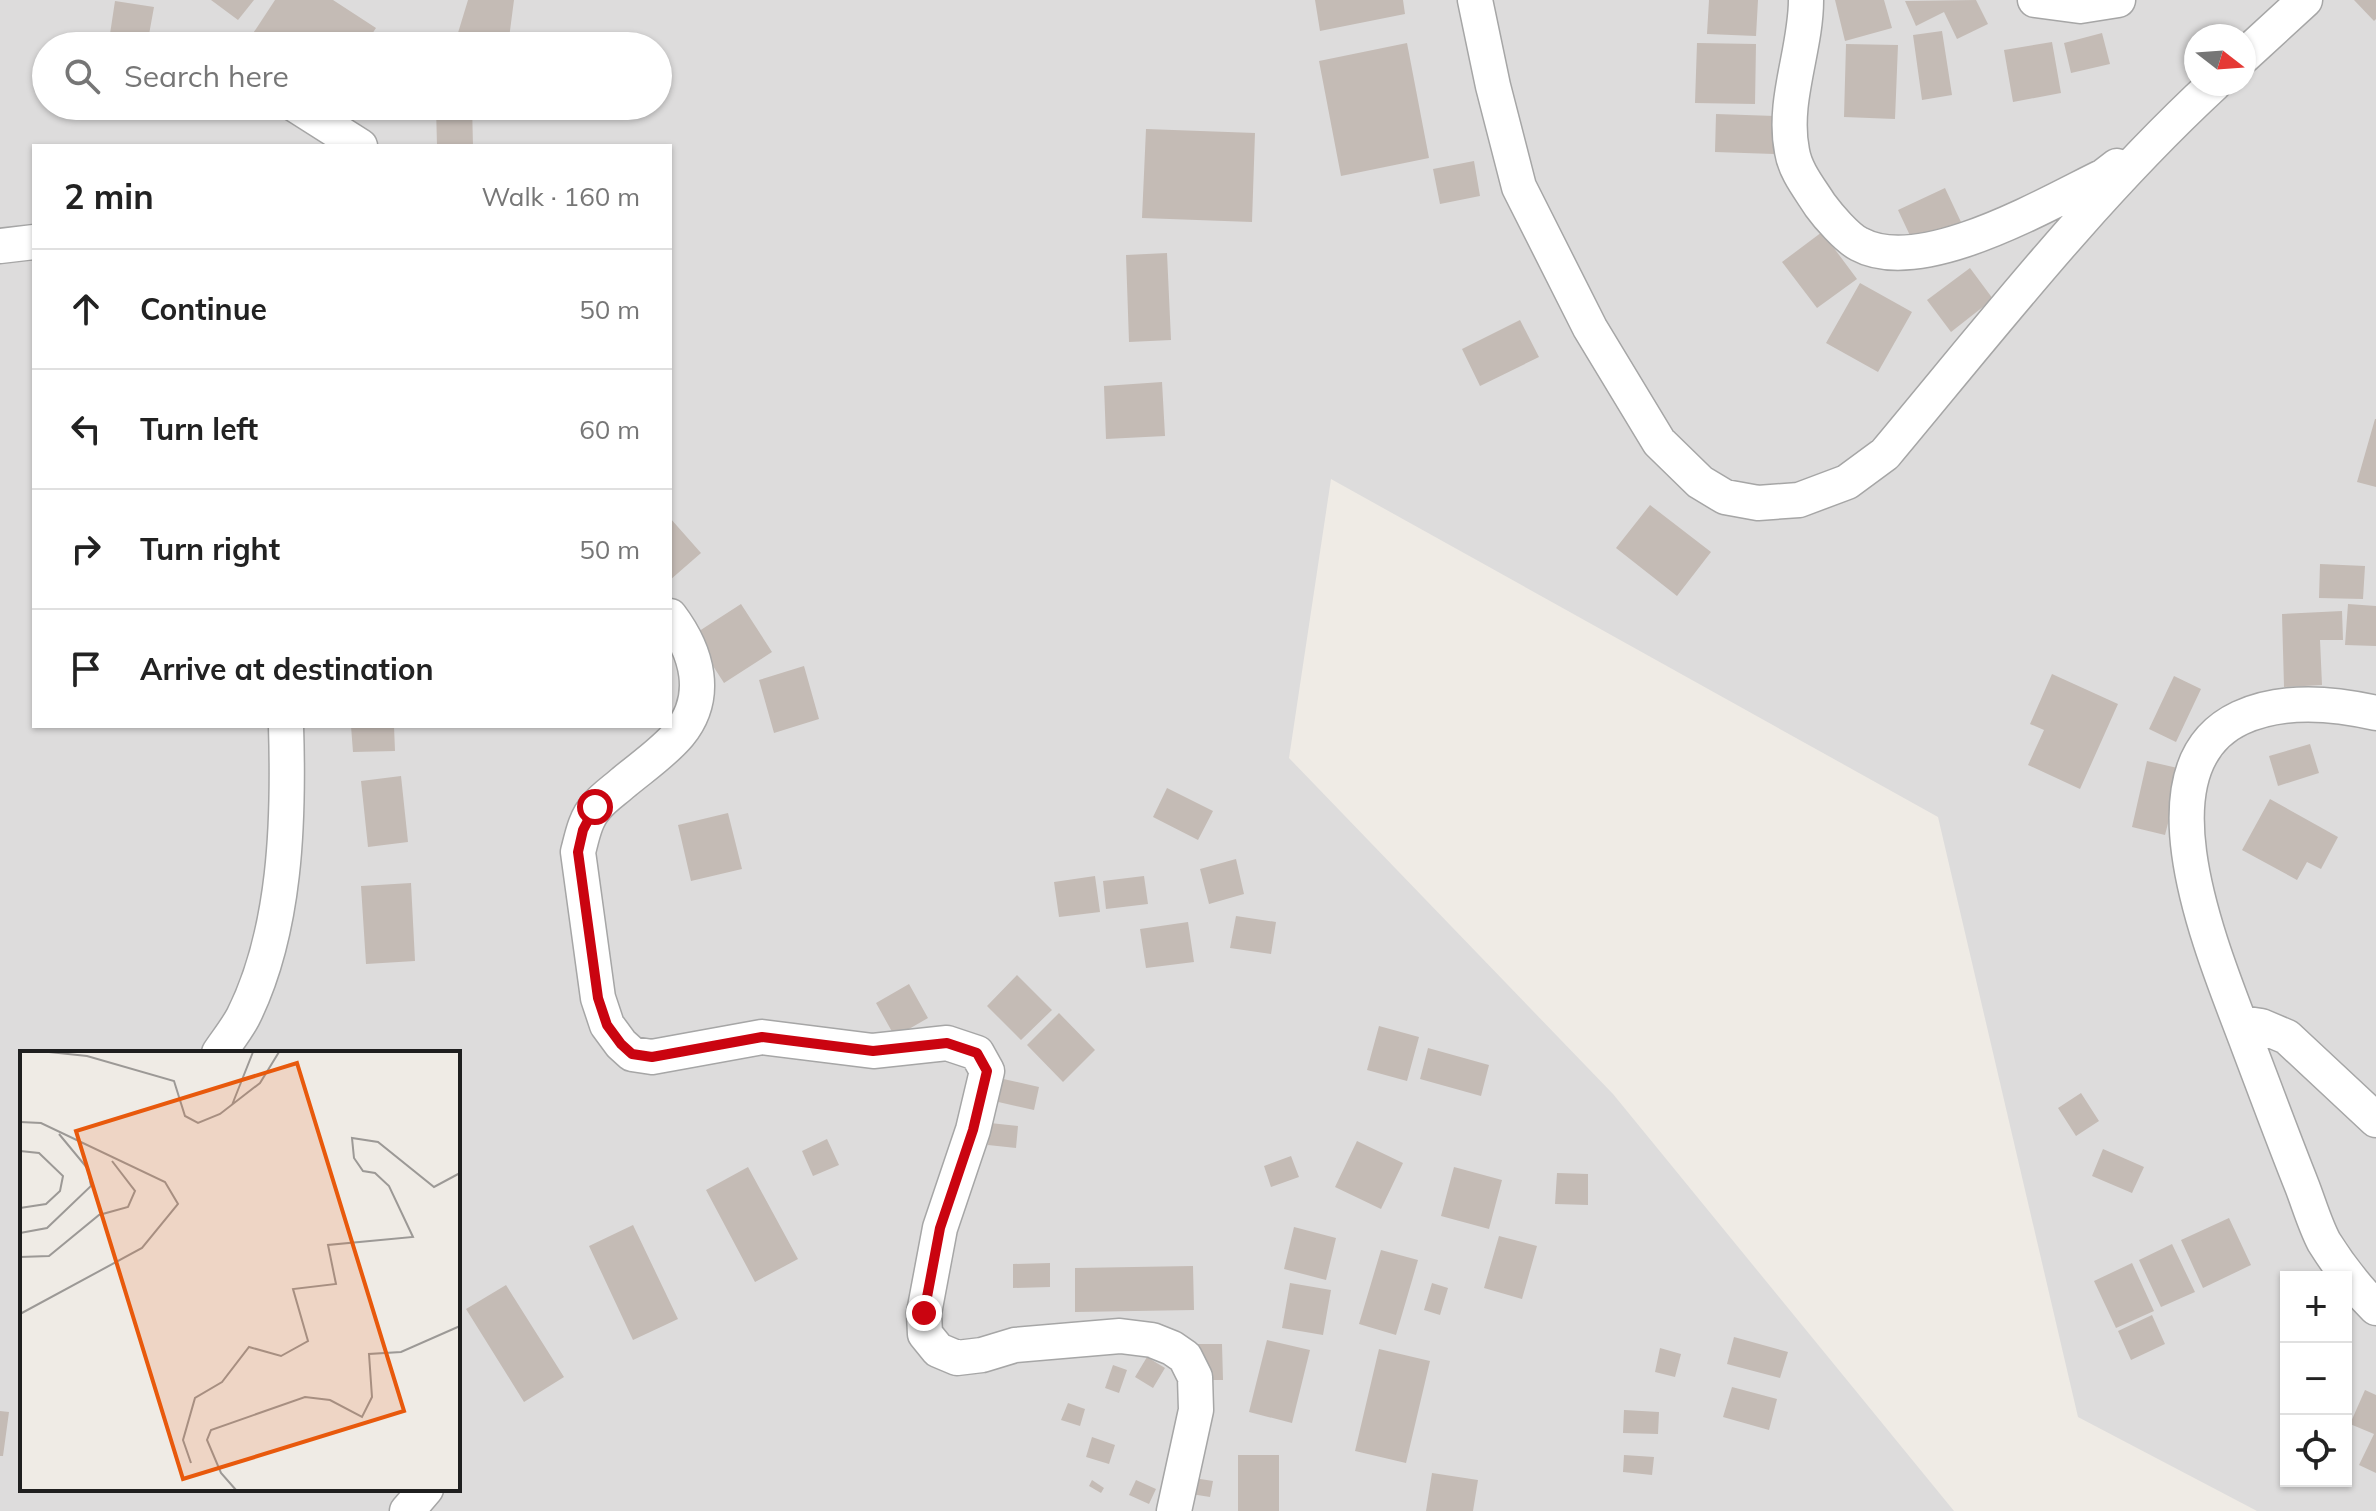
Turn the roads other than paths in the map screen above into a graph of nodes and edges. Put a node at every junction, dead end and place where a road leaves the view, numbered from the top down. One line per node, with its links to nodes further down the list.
1 (1475, 0): 9 (street)
2 (1806, 0): 9 (street)
3 (2035, 0): 4 (street)
4 (2118, 0)
5 (2305, 0): 6 (street)
6 (2256, 45)
7 (2201, 96): 9 (street)
8 (319, 120): 10 (street)
9 (2158, 136)
10 (357, 144)
11 (32, 242): 12 (street)
12 (0, 246)
13 (672, 619): 22 (street)
14 (2376, 713): 16 (street)
15 (286, 728): 17 (street)
16 (2241, 1023): 18 (street); 19 (street)
17 (220, 1051)
18 (2376, 1120)
19 (2376, 1308)
20 (424, 1491): 21 (street)
21 (407, 1511)
22 (1174, 1511)

